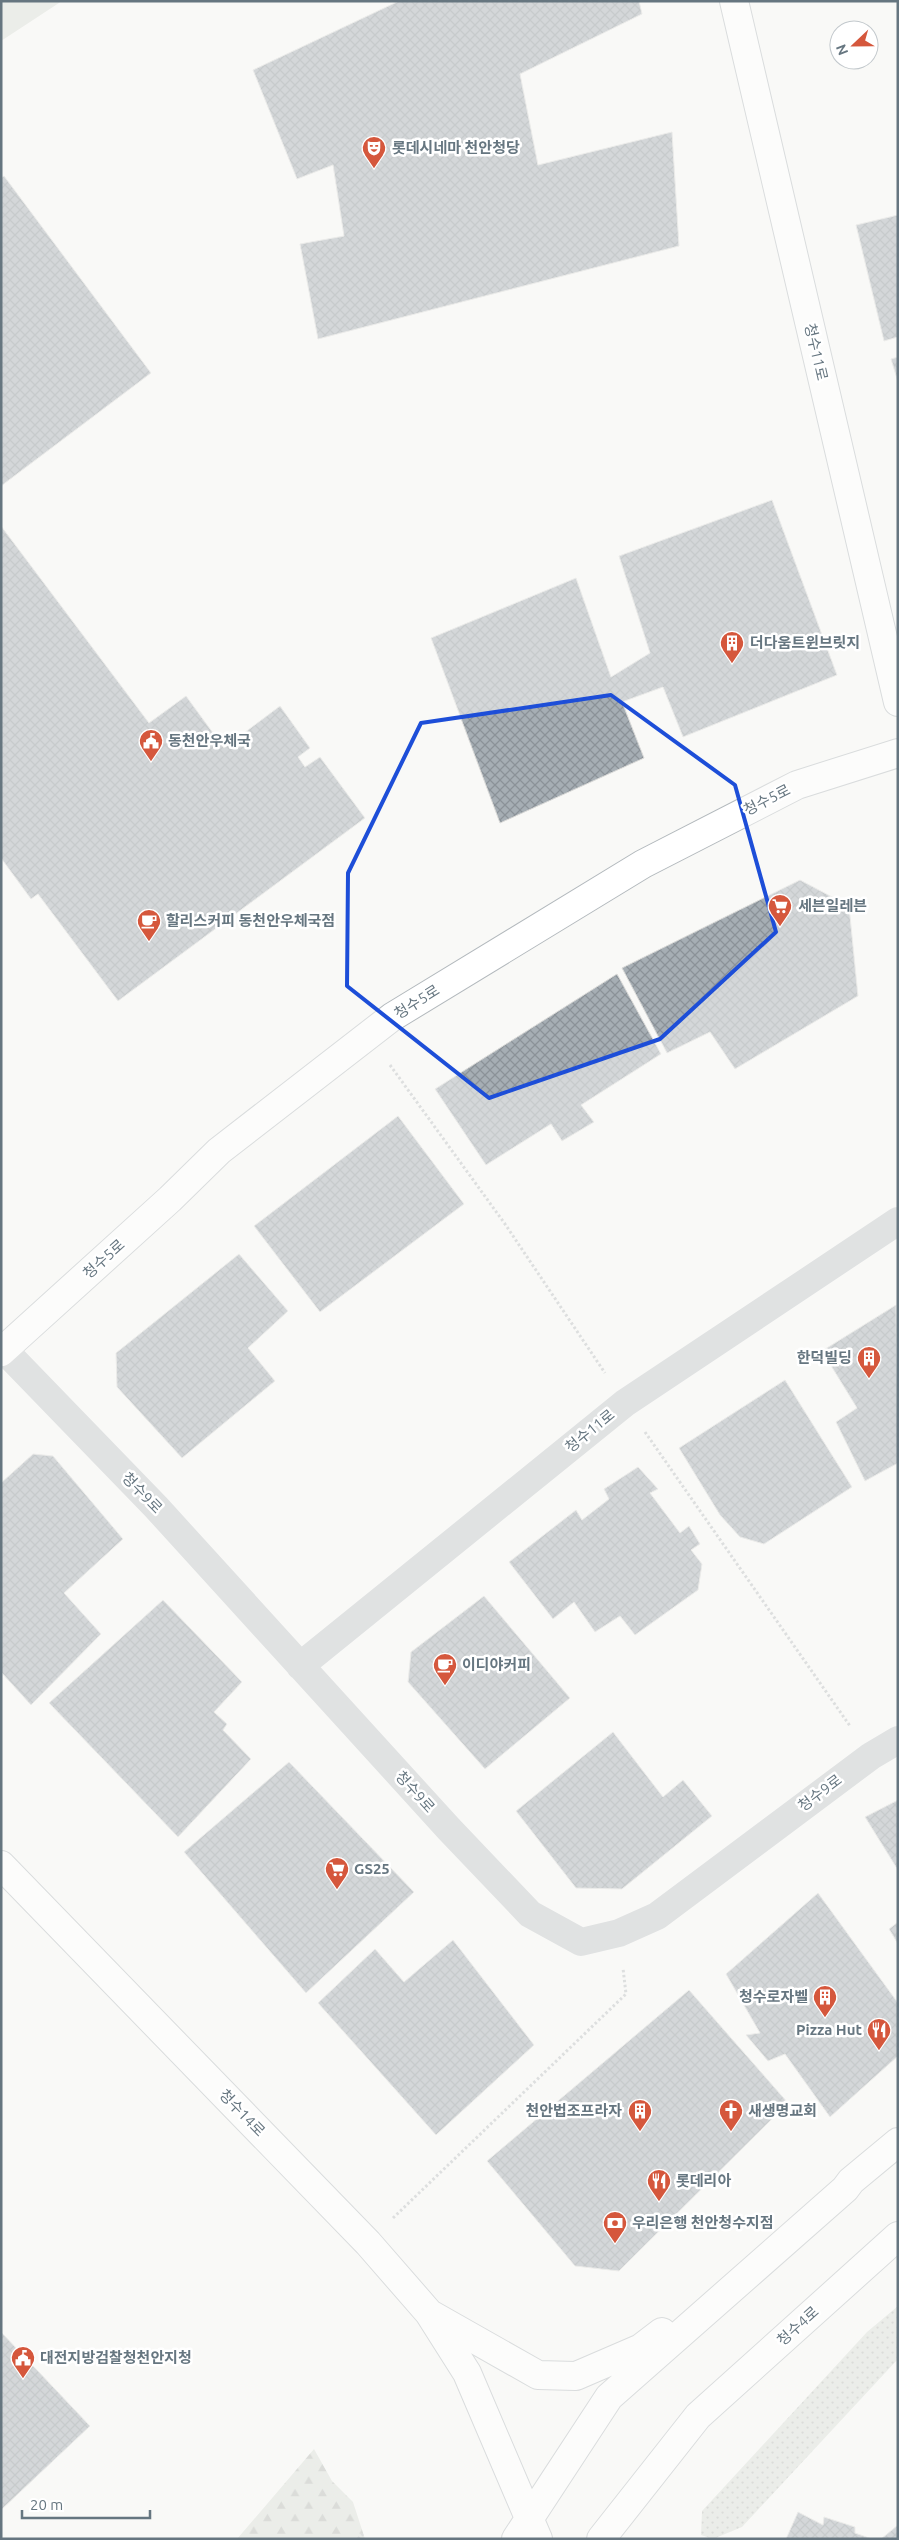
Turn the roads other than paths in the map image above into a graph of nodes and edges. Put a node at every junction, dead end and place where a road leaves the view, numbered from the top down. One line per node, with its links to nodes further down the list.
1 (734, 1): 2 (street, 청수11로)
2 (898, 702)
3 (898, 753): 5 (street, 청수5로)
4 (898, 1221): 6 (street, 청수11로)
5 (2, 1351): 6 (street, 청수9로)
6 (300, 1666): 7 (street, 청수9로)
7 (898, 1740)
8 (1, 1864): 12 (street, 청수14로)
9 (898, 2142): 10 (street)
10 (845, 2189): 12 (street); 13 (street)
11 (898, 2236): 14 (street, 청수4로)
12 (429, 2313): 13 (street, 청수14로)
13 (528, 2532)
14 (601, 2539)

